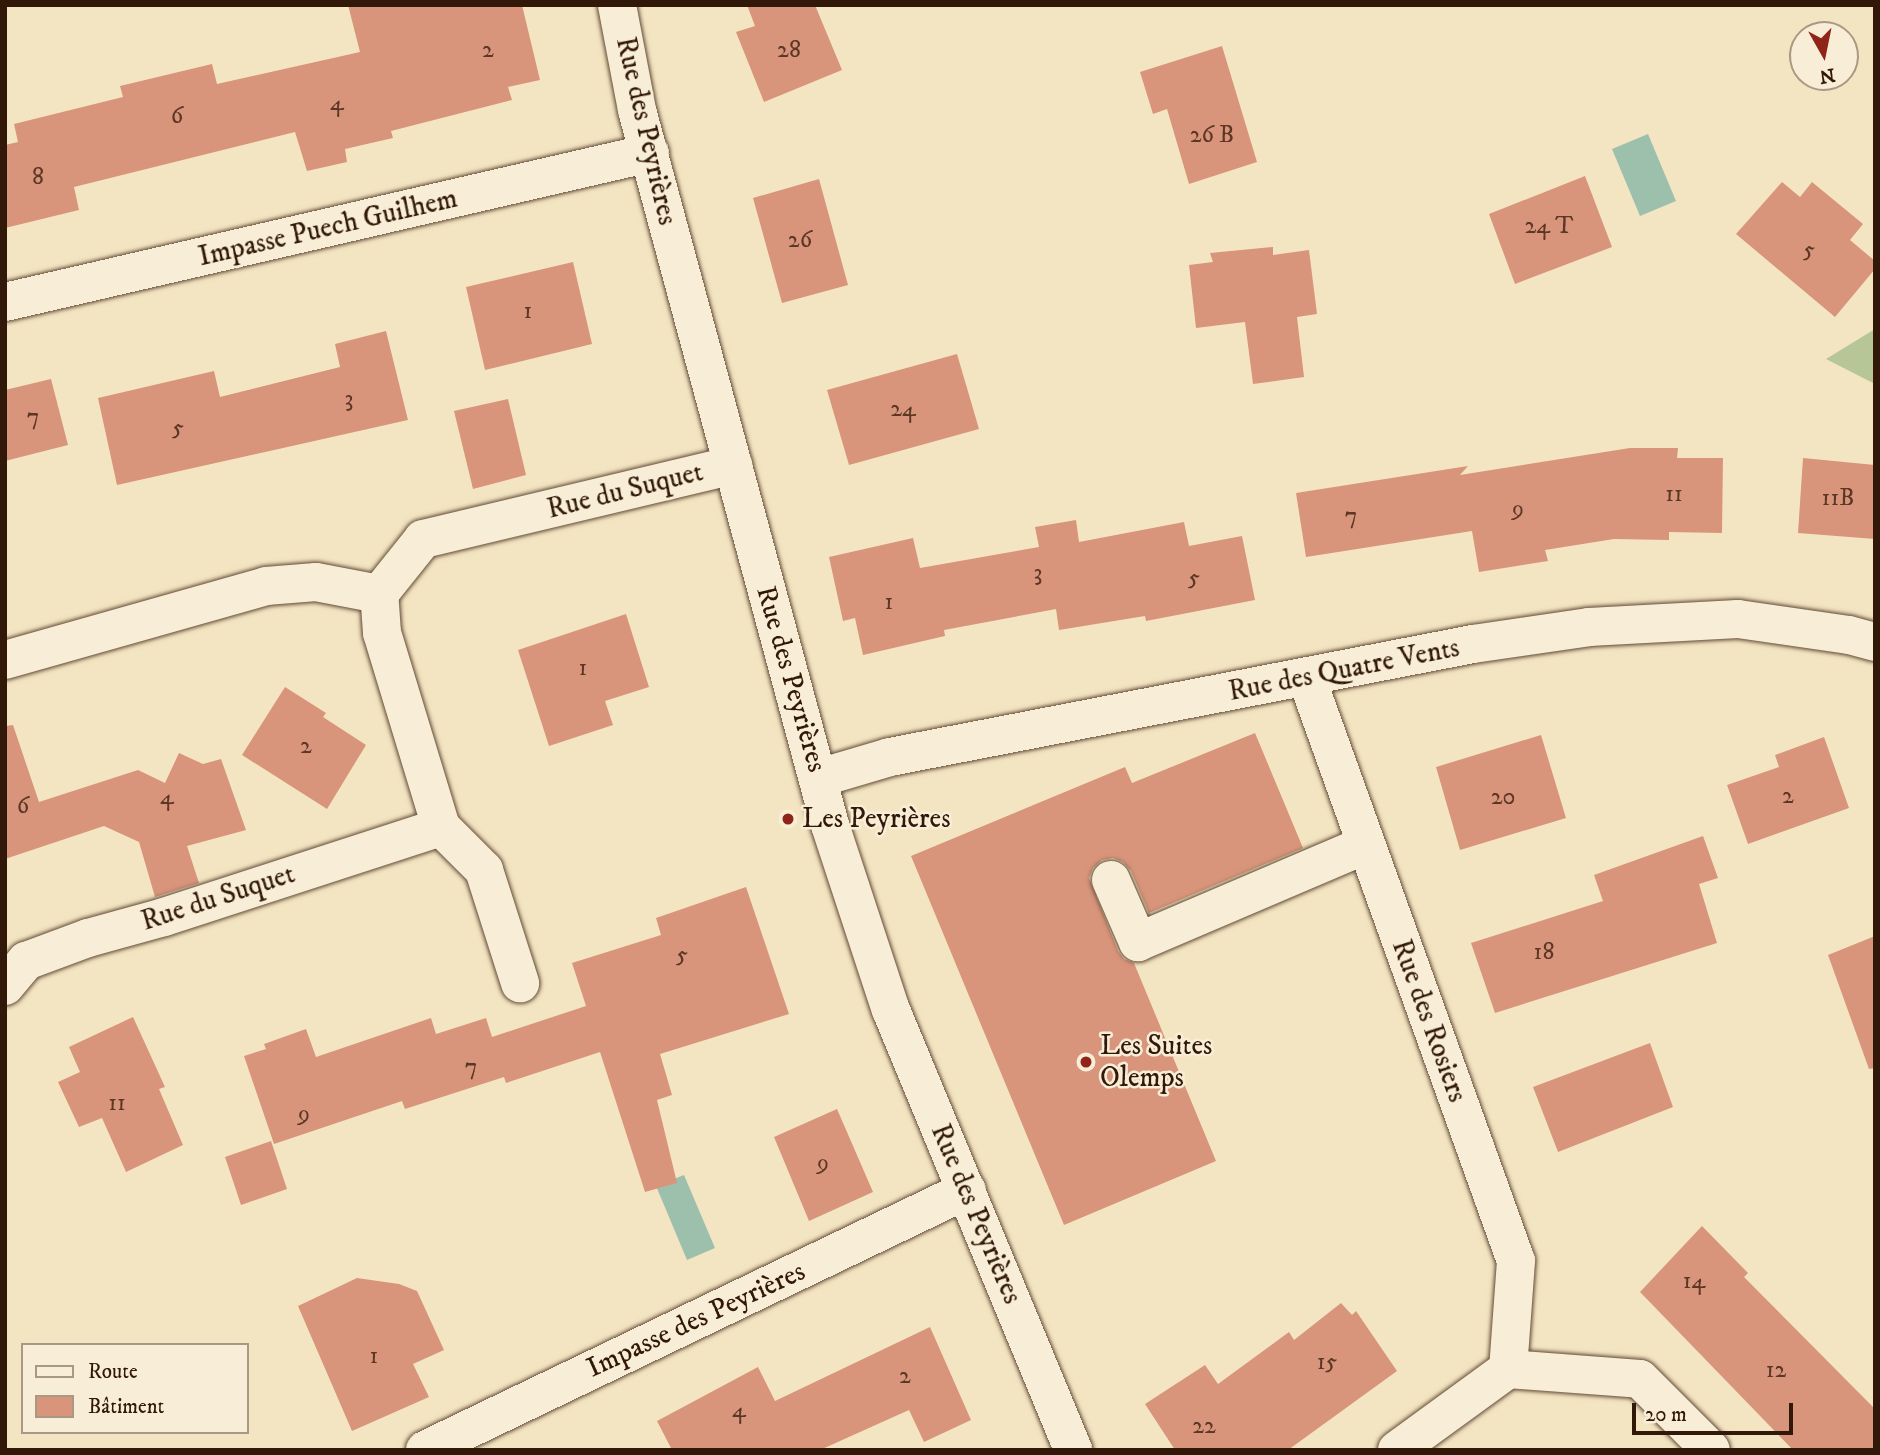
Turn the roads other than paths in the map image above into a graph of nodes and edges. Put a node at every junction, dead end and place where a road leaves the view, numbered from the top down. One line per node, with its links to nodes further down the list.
1 (617, 5): 2 (street, Rue des Peyrières)
2 (650, 153): 3 (street, Impasse Puech Guilhem); 4 (street, Rue des Peyrières)
3 (5, 302)
4 (733, 465): 5 (street, Rue du Suquet); 9 (street, Rue des Peyrières)
5 (379, 594): 7 (street); 10 (street)
6 (1875, 642): 8 (street, Rue des Quatre Vents)
7 (5, 660)
8 (1307, 679): 9 (street, Rue des Quatre Vents); 11 (street, Rue des Rosiers)
9 (819, 778): 15 (street, Rue des Peyrières)
10 (441, 827): 13 (street); 14 (street, Rue du Suquet)
11 (1365, 845): 12 (street); 16 (street, Rue des Rosiers)
12 (1111, 880)
13 (520, 983)
14 (5, 986)
15 (967, 1190): 17 (street, Impasse des Peyrières); 18 (street, Rue des Peyrières)
16 (1508, 1369): 19 (street); 20 (street)
17 (425, 1450)
18 (1073, 1450)
19 (1397, 1450)
20 (1711, 1450)

